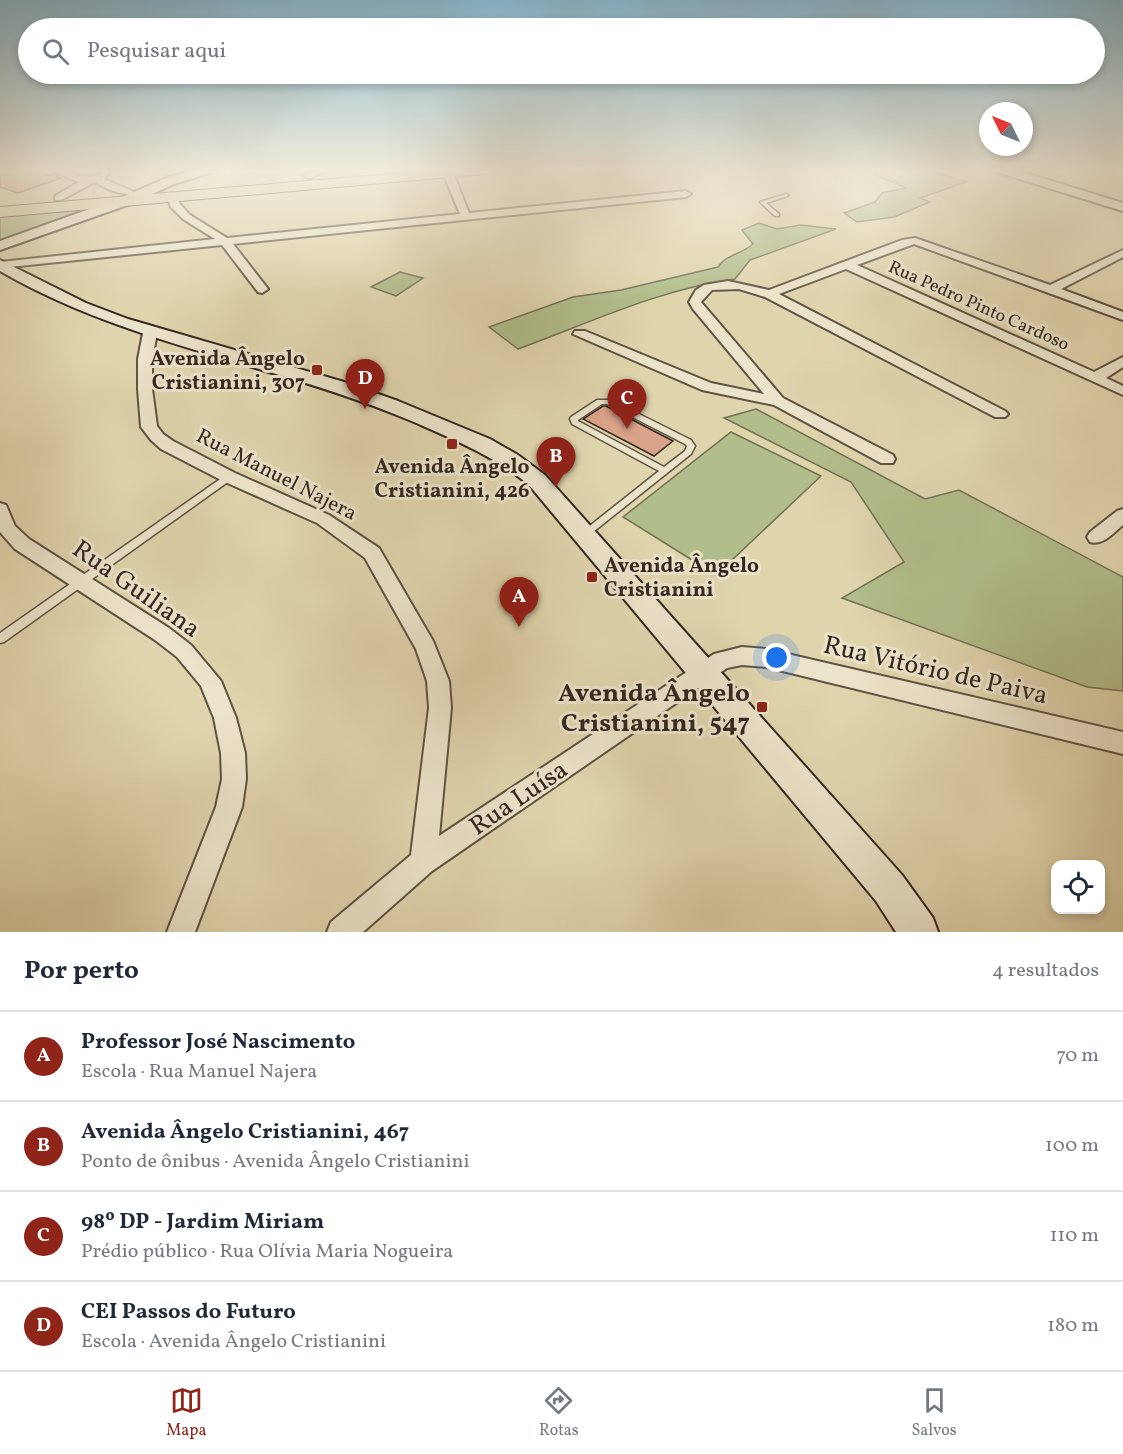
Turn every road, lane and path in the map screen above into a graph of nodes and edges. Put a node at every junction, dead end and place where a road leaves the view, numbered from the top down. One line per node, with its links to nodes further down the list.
1 (82, 212): 9 (street)
2 (183, 212): 8 (street)
3 (464, 212): 7 (street)
4 (516, 212): 7 (street)
5 (774, 212): 6 (lane)
6 (777, 215)
7 (466, 218): 8 (street)
8 (225, 242): 11 (street); 13 (street)
9 (0, 246)
10 (1123, 254): 14 (street)
11 (0, 265): 17 (street)
12 (848, 265): 14 (street); 15 (street); 20 (street, Rua Pedro Pinto Cardoso)
13 (262, 289)
14 (1052, 289): 16 (street)
15 (769, 294): 22 (street); 23 (street)
16 (1123, 316)
17 (150, 333): 26 (street, Rua Manuel Najera); 29 (street)
18 (580, 333): 22 (street)
19 (1123, 360): 20 (street)
20 (1095, 378): 21 (street, Rua Pedro Pinto Cardoso)
21 (1123, 390)
22 (778, 401): 24 (street)
23 (1000, 414)
24 (887, 459)
25 (664, 470): 25 (lane); 29 (lane)
26 (229, 477): 31 (lane); 35 (street, Rua Manuel Najera)
27 (0, 509): 31 (street, Rua Guiliana)
28 (1123, 515): 30 (street)
29 (584, 534): 33 (street)
30 (1096, 537)
31 (80, 582): 32 (lane); 36 (street, Rua Guiliana)
32 (0, 639)
33 (702, 672): 34 (street, Rua Vitório de Paiva); 35 (street, Rua Luísa); 38 (street)
34 (1123, 743)
35 (423, 862): 37 (street, Rua Luísa)
36 (181, 932)
37 (341, 932)
38 (919, 932)

